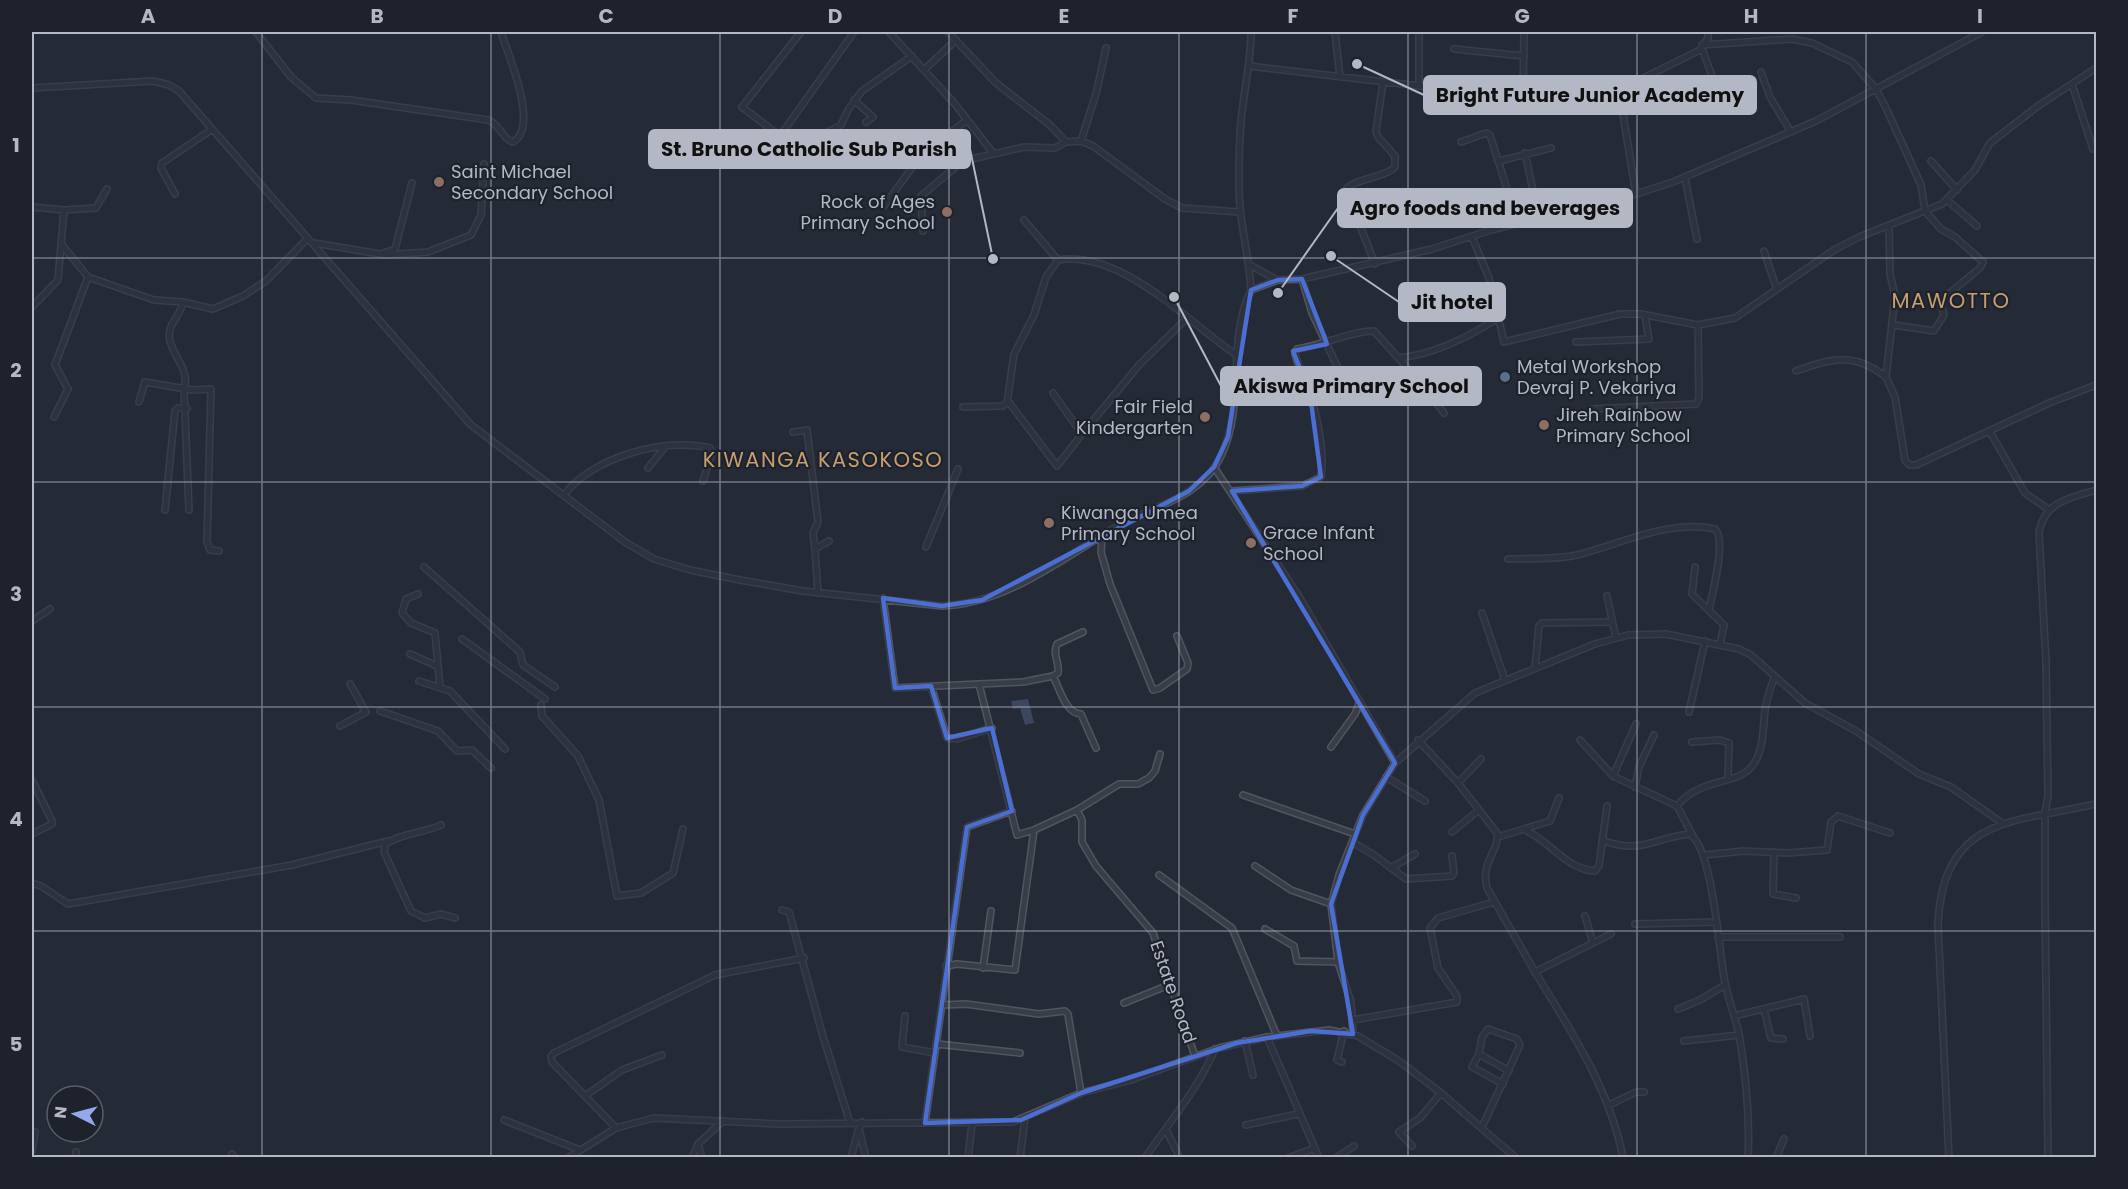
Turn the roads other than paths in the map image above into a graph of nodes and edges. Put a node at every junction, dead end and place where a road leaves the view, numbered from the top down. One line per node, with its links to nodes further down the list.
1 (256, 32): 2 (street)
2 (501, 32)
3 (801, 32): 4 (street)
4 (853, 32)
5 (889, 32): 17 (street)
6 (948, 32): 13 (street)
7 (1251, 32): 19 (street)
8 (1335, 32): 23 (street)
9 (1419, 32): 25 (street)
10 (1524, 32): 18 (street)
11 (1708, 32): 15 (street)
12 (1982, 32): 28 (street)
13 (956, 40): 21 (street); 39 (street)
14 (1106, 48): 37 (street)
15 (1701, 48): 28 (street); 29 (street); 32 (street)
16 (1454, 49): 18 (street)
17 (912, 56): 21 (street); 31 (street)
18 (1524, 56): 30 (street)
19 (1249, 66): 23 (street); 59 (street)
20 (2097, 68): 26 (street)
21 (924, 69): 33 (street)
22 (1761, 72): 36 (street)
23 (1340, 77): 24 (street)
24 (1383, 82): 25 (street); 74 (street)
25 (1419, 84): 30 (street)
26 (2072, 84): 41 (street); 51 (street)
27 (32, 88): 35 (street)
28 (1876, 89): 36 (street); 58 (street)
29 (1619, 90): 30 (street); 53 (street)
30 (1523, 98)
31 (854, 100): 34 (street); 42 (street)
32 (1723, 107)
33 (968, 120): 43 (street); 55 (street)
34 (866, 122)
35 (211, 130): 52 (street); 67 (street)
36 (1791, 132): 48 (street)
37 (1081, 141): 39 (street); 59 (street)
38 (1461, 141): 45 (street)
39 (1066, 142): 43 (street)
40 (1551, 148): 44 (street)
41 (2093, 148)
42 (807, 153)
43 (993, 153): 65 (street)
44 (1525, 153): 45 (street); 60 (street)
45 (1499, 161): 62 (street)
46 (1931, 161): 51 (street)
47 (484, 164): 72 (street)
48 (1685, 178): 53 (street); 68 (street)
49 (412, 183): 72 (street)
50 (107, 189): 57 (street)
51 (1957, 190): 54 (street)
52 (175, 194)
53 (1636, 194): 60 (street)
54 (1947, 200): 58 (street); 64 (street)
55 (884, 206)
56 (32, 207): 57 (street)
57 (64, 210): 70 (street)
58 (1925, 211): 63 (street); 87 (street)
59 (1239, 212): 75 (street)
60 (1539, 219): 62 (street)
61 (1024, 220): 73 (street)
62 (1518, 224): 66 (street)
63 (1889, 225): 79 (street); 87 (street)
64 (1977, 226)
65 (922, 231)
66 (1472, 237): 74 (street); 85 (street)
67 (308, 238): 69 (street); 81 (street)
68 (1697, 239)
69 (314, 243): 72 (street); 115 (street)
70 (63, 246): 76 (street); 82 (street)
71 (1764, 251): 79 (street)
72 (384, 255)
73 (1058, 260): 84 (street); 98 (street)
74 (1375, 264): 77 (street)
75 (1250, 265): 78 (street); 80 (street)
76 (88, 277): 81 (street); 104 (street)
77 (1302, 279): 78 (street); 89 (street)
78 (1278, 280): 80 (street)
79 (1776, 287): 86 (street)
80 (1251, 290): 90 (street)
81 (183, 302): 95 (street)
82 (32, 307)
83 (1645, 315): 85 (street); 86 (street); 88 (street)
84 (1187, 318): 90 (street); 107 (street)
85 (1498, 318): 91 (street)
86 (1698, 325): 102 (street)
87 (1894, 325): 93 (street)
88 (1576, 342)
89 (1327, 344): 91 (street); 96 (street); 114 (street)
90 (1238, 356): 109 (street)
91 (1399, 358): 103 (street)
92 (1797, 371): 93 (street)
93 (1886, 377): 106 (street)
94 (2097, 385): 106 (street)
95 (184, 389): 99 (street); 101 (street); 123 (street)
96 (1348, 389)
97 (1053, 393): 107 (street)
98 (1008, 401): 100 (street); 107 (street)
99 (139, 402)
100 (963, 407)
101 (187, 408): 117 (street); 118 (street)
102 (1591, 409)
103 (1444, 413)
104 (54, 417)
105 (793, 432): 122 (street)
106 (1990, 432): 116 (street)
107 (1082, 434)
108 (665, 447): 110 (street); 112 (street); 115 (street)
109 (1214, 467): 114 (street); 119 (street)
110 (648, 468)
111 (958, 469): 121 (street)
112 (703, 481)
113 (2097, 490): 116 (street)
114 (1232, 491): 155 (street)
115 (564, 495): 127 (street)
116 (2048, 509): 188 (street)
117 (165, 510)
118 (189, 510)
119 (1102, 537): 130 (street); 137 (street)
120 (829, 541): 122 (street)
121 (926, 547)
122 (815, 549): 127 (street)
123 (219, 551)
124 (1508, 559): 132 (street)
125 (424, 567): 153 (street)
126 (1695, 567): 132 (street)
127 (818, 592): 130 (street)
128 (418, 594): 143 (street)
129 (1607, 596): 135 (street)
130 (883, 598): 151 (street)
131 (50, 609): 134 (street)
132 (1709, 610): 141 (street)
133 (1482, 613): 147 (street)
134 (32, 621)
135 (1611, 622): 138 (street); 144 (street)
136 (1083, 632): 145 (street)
137 (1177, 636)
138 (1616, 638): 140 (street); 144 (street)
139 (462, 639): 154 (street)
140 (1705, 641): 141 (street); 158 (street)
141 (1720, 644): 146 (street)
142 (410, 654): 143 (street)
143 (437, 666): 152 (street)
144 (1535, 668): 147 (street)
145 (1053, 676): 150 (street); 167 (street)
146 (1774, 678): 175 (street); 189 (street)
147 (1505, 680): 163 (street)
148 (419, 681): 152 (street)
149 (350, 684): 160 (street)
150 (979, 684): 151 (street); 161 (street)
151 (931, 686): 161 (street)
152 (440, 687): 168 (street)
153 (555, 687)
154 (545, 699)
155 (1360, 702): 166 (street); 171 (street)
156 (541, 705): 191 (street)
157 (380, 711): 172 (street)
158 (1689, 712)
159 (1636, 724): 173 (street)
160 (340, 726)
161 (992, 728): 187 (street)
162 (1654, 735): 178 (street)
163 (1418, 740): 171 (street); 177 (street)
164 (1580, 740): 173 (street)
165 (1692, 742): 175 (street)
166 (1331, 747)
167 (1096, 748)
168 (505, 749)
169 (1160, 754): 185 (street)
170 (1481, 759): 177 (street)
171 (1395, 762): 174 (street)
172 (491, 768)
173 (1613, 776): 178 (street)
174 (1386, 777): 181 (street); 197 (street)
175 (1728, 779): 184 (street)
176 (32, 780): 196 (street)
177 (1458, 783): 186 (street)
178 (1635, 787): 184 (street)
179 (1244, 795): 197 (street)
180 (1559, 798): 193 (street)
181 (1425, 801)
182 (2097, 804): 188 (street)
183 (1608, 806): 200 (street)
184 (1677, 806): 198 (street)
185 (1077, 810): 192 (street); 230 (street, Estate Road)
186 (1479, 810): 194 (street); 199 (street)
187 (1012, 811): 192 (street); 227 (street)
188 (2045, 812): 189 (street); 302 (street)
189 (2002, 823): 301 (street)
190 (441, 825): 201 (street)
191 (683, 829)
192 (1034, 830): 228 (street)
193 (1525, 830): 199 (street); 200 (street)
194 (1452, 832)
195 (1890, 833): 203 (street)
196 (32, 834)
197 (1355, 834): 202 (street)
198 (1694, 836): 200 (street); 205 (street)
199 (1498, 837): 212 (street)
200 (1602, 840)
201 (388, 841): 210 (street); 217 (street)
202 (1352, 842): 208 (street); 213 (street)
203 (1774, 852): 205 (street); 211 (street)
204 (1415, 854): 208 (street)
205 (1704, 855): 218 (street)
206 (1452, 856): 208 (street)
207 (1255, 866): 213 (street)
208 (1391, 868)
209 (1159, 875): 242 (street)
210 (32, 883)
211 (1796, 898)
212 (1494, 902): 229 (street); 238 (street)
213 (1331, 904): 226 (street)
214 (782, 910): 225 (street)
215 (991, 911): 228 (street)
216 (1585, 916): 224 (street)
217 (455, 918)
218 (1716, 922): 219 (street); 222 (street)
219 (1635, 924)
220 (1265, 929): 226 (street)
221 (1611, 934): 224 (street)
222 (1718, 937): 223 (street); 231 (street)
223 (1840, 937)
224 (1593, 943): 229 (street)
225 (804, 958): 262 (street); 269 (street)
226 (1338, 962): 238 (street)
227 (946, 966): 228 (street); 233 (street)
228 (983, 968)
229 (1535, 972): 263 (street)
230 (1169, 985): 232 (street); 254 (street, Estate Road)
231 (1725, 985): 234 (street); 237 (street)
232 (1124, 1003)
233 (942, 1005): 248 (street); 260 (street)
234 (1678, 1009)
235 (1764, 1009): 237 (street); 243 (street); 245 (street)
236 (905, 1016): 250 (street)
237 (1734, 1016): 241 (street)
238 (1353, 1020): 240 (street)
239 (1344, 1031): 240 (street); 242 (street); 255 (street)
240 (1353, 1034): 261 (street)
241 (1739, 1035): 247 (street); 299 (street)
242 (1277, 1036): 244 (street)
243 (1810, 1036)
244 (1268, 1037): 246 (street); 264 (street)
245 (1783, 1039)
246 (1245, 1041): 249 (street); 257 (street)
247 (1684, 1041)
248 (937, 1044): 250 (street); 251 (street)
249 (1215, 1049): 254 (street); 276 (street)
250 (935, 1053): 270 (street)
251 (1020, 1053)
252 (1479, 1054): 256 (street); 256 (street); 258 (street)
253 (662, 1055): 262 (street)
254 (1195, 1056): 260 (street)
255 (1342, 1062)
256 (1509, 1071): 258 (street)
257 (1253, 1075)
258 (1503, 1084): 273 (street)
259 (1644, 1092): 263 (street)
260 (1081, 1093): 265 (street)
261 (1441, 1093): 273 (street); 281 (street)
262 (585, 1096): 274 (street)
263 (1609, 1105): 298 (street)
264 (1298, 1114): 272 (street); 282 (street)
265 (1025, 1118): 271 (street); 291 (street)
266 (504, 1120): 284 (street)
267 (723, 1121): 269 (street); 274 (street); 279 (street)
268 (862, 1122): 269 (street); 270 (street); 275 (street)
269 (850, 1123)
270 (926, 1123): 271 (street)
271 (972, 1124): 290 (street)
272 (1246, 1125)
273 (1482, 1127): 297 (street)
274 (616, 1128): 284 (street)
275 (859, 1129): 288 (street); 289 (street)
276 (1166, 1130): 292 (street); 293 (street)
277 (35, 1132): 283 (street)
278 (1784, 1139): 300 (street)
279 (698, 1144): 286 (street); 287 (street)
280 (1354, 1146): 296 (street)
281 (1412, 1146)
282 (1315, 1148): 294 (street); 295 (street)
283 (32, 1150)
284 (580, 1150): 285 (street)
285 (568, 1158)
286 (692, 1158)
287 (702, 1158)
288 (851, 1158)
289 (866, 1158)
290 (968, 1158)
291 (1020, 1158)
292 (1145, 1158)
293 (1180, 1158)
294 (1288, 1158)
295 (1319, 1158)
296 (1336, 1158)
297 (1516, 1158)
298 (1623, 1158)
299 (1748, 1158)
300 (1776, 1158)
301 (1949, 1158)
302 (2049, 1158)

